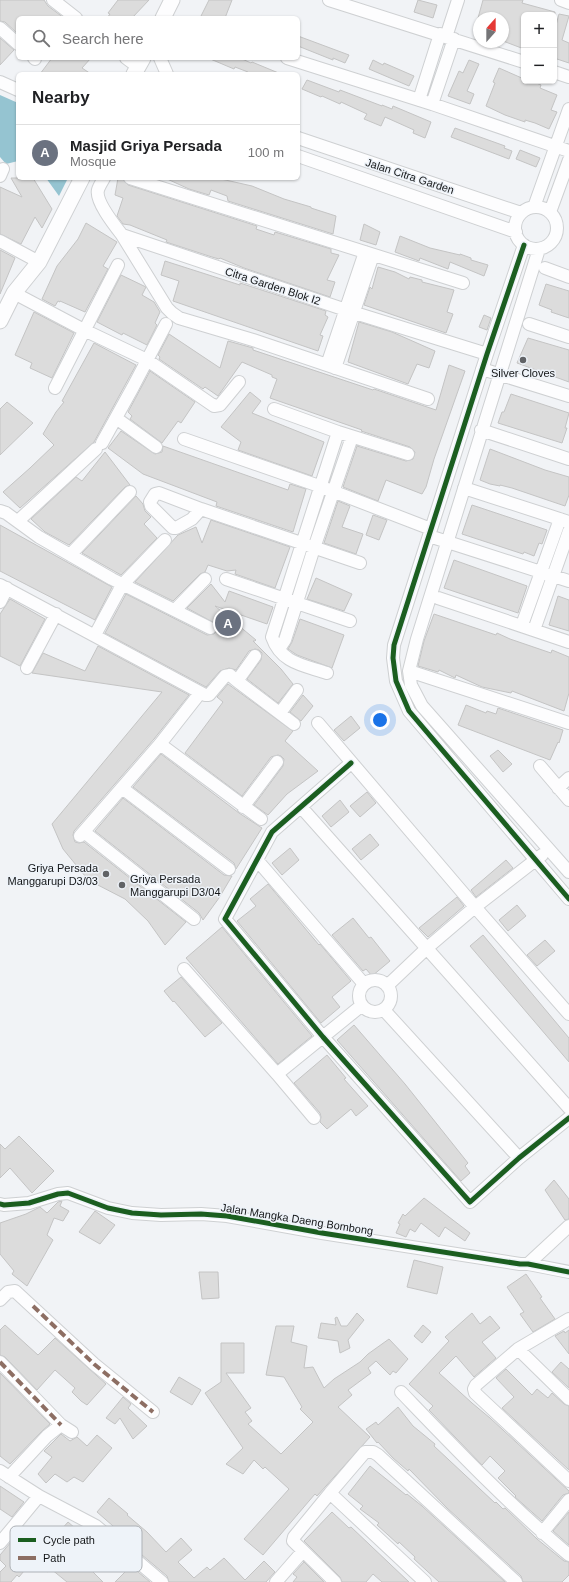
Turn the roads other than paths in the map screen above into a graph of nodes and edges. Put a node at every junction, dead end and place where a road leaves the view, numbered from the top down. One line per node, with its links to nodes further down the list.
1 (53, 0): 7 (street)
2 (329, 0): 6 (street)
3 (458, 0): 9 (street)
4 (561, 0): 5 (street)
5 (569, 2)
6 (358, 5): 9 (street)
7 (73, 16)
8 (0, 28): 10 (street)
9 (447, 37): 13 (street); 19 (street); 20 (street)
10 (16, 42)
11 (129, 60): 14 (street)
12 (293, 60): 19 (street)
13 (521, 61)
14 (138, 66)
15 (557, 73): 16 (street)
16 (569, 77)
17 (0, 82): 18 (street)
18 (16, 89)
19 (418, 100): 20 (street)
20 (432, 104): 23 (street)
21 (569, 109): 23 (street)
22 (300, 139): 32 (street, Jalan Citra Garden)
23 (556, 146): 24 (street); 30 (street)
24 (569, 151)
25 (300, 157): 33 (street, Jalan Citra Garden)
26 (569, 160): 31 (street)
27 (81, 180): 39 (street)
28 (103, 180): 34 (street)
29 (136, 180): 38 (street)
30 (534, 207): 31 (street); 32 (street)
31 (550, 212): 37 (street)
32 (521, 213): 33 (street)
33 (516, 232): 36 (street)
34 (122, 235): 45 (street, Citra Garden Blok I2); 53 (street)
35 (0, 241): 39 (street)
36 (524, 245): 37 (street); 51 (street)
37 (539, 249): 55 (street)
38 (369, 253): 43 (street); 45 (street)
39 (39, 262): 44 (street)
40 (118, 265): 49 (street)
41 (544, 268): 42 (street)
42 (569, 277)
43 (463, 283)
44 (14, 293): 46 (street); 49 (street)
45 (350, 311): 51 (street, Citra Garden Blok I2); 53 (street)
46 (0, 321)
47 (166, 324): 52 (street)
48 (529, 324): 50 (street)
49 (84, 330): 52 (street); 57 (street)
50 (569, 337)
51 (487, 354): 54 (street)
52 (147, 360): 56 (street); 61 (street)
53 (331, 367): 59 (street)
54 (482, 369): 55 (street); 78 (street)
55 (500, 373): 58 (street); 62 (street)
56 (238, 382)
57 (55, 388)
58 (569, 396)
59 (428, 399)
60 (274, 409): 63 (street)
61 (116, 418): 66 (street); 75 (street)
62 (481, 430): 68 (street); 70 (street)
63 (338, 432): 64 (street); 69 (street)
64 (352, 437): 67 (street); 72 (street)
65 (184, 439): 69 (street)
66 (156, 447)
67 (408, 454)
68 (569, 459)
69 (322, 487): 72 (street); 81 (street)
70 (464, 488): 76 (street); 80 (street)
71 (130, 492): 82 (street)
72 (333, 492): 78 (street); 81 (street)
73 (202, 510): 81 (street)
74 (0, 511): 75 (street)
75 (18, 521): 82 (street)
76 (564, 521): 84 (street)
77 (569, 531): 84 (street)
78 (430, 533): 80 (street); 111 (street)
79 (165, 540): 88 (street)
80 (448, 542): 84 (street); 105 (street)
81 (308, 545): 83 (street); 90 (street); 93 (street)
82 (70, 555): 88 (street)
83 (360, 564)
84 (547, 574): 87 (street); 97 (street); 99 (street)
85 (205, 579): 94 (street)
86 (226, 579): 90 (street)
87 (569, 581)
88 (122, 585): 94 (street); 100 (street)
89 (3, 587): 92 (street); 95 (street)
90 (284, 598): 93 (street); 102 (street)
91 (438, 598): 97 (street)
92 (0, 602)
93 (296, 602): 96 (street); 102 (street)
94 (175, 610): 98 (street)
95 (56, 614): 100 (street); 104 (street)
96 (350, 621)
97 (522, 625): 99 (street)
98 (210, 628)
99 (534, 630): 101 (street)
100 (95, 635): 109 (street)
101 (569, 642)
102 (282, 645): 106 (street)
103 (255, 656): 107 (street)
104 (27, 668)
105 (409, 671): 110 (street); 114 (street)
106 (327, 673)
107 (237, 681): 109 (street); 112 (street)
108 (297, 690): 112 (street)
109 (200, 692): 116 (street)
110 (422, 706): 111 (street); 127 (street)
111 (409, 711): 128 (street)
112 (280, 713): 115 (street)
113 (318, 723): 118 (street)
114 (569, 723)
115 (294, 724)
116 (160, 744): 121 (street); 124 (street)
117 (277, 762): 124 (street)
118 (351, 764): 125 (street); 134 (street)
119 (540, 766): 122 (street)
120 (569, 778): 122 (street)
121 (122, 788): 131 (street); 135 (street)
122 (558, 788): 123 (street)
123 (569, 800)
124 (243, 806): 126 (street)
125 (301, 807): 129 (street); 136 (street)
126 (261, 819)
127 (549, 849): 128 (street); 130 (street)
128 (536, 859): 132 (street); 134 (street)
129 (257, 860): 138 (street); 143 (street)
130 (565, 868): 132 (street)
131 (229, 869)
132 (549, 873): 133 (street)
133 (569, 899)
134 (475, 907): 136 (street); 142 (street)
135 (194, 919)
136 (427, 948): 139 (street); 145 (street)
137 (184, 969): 144 (street)
138 (364, 984): 139 (street); 140 (street)
139 (387, 986): 141 (street)
140 (362, 1006): 141 (street); 143 (street)
141 (384, 1010): 148 (street)
142 (569, 1014)
143 (323, 1037): 144 (street); 148 (street)
144 (277, 1074): 146 (street)
145 (569, 1108)
146 (314, 1118)
147 (569, 1118): 148 (street)
148 (519, 1158)
149 (0, 1204): 151 (street, Jalan Mangka Daeng Bombong)
150 (569, 1226): 151 (street)
151 (528, 1264): 152 (street, Jalan Mangka Daeng Bombong)
152 (569, 1272)
153 (0, 1300): 159 (street)
154 (569, 1320): 155 (street)
155 (518, 1349): 158 (street); 163 (street)
156 (0, 1362): 160 (street)
157 (401, 1392): 170 (street)
158 (569, 1399)
159 (153, 1412)
160 (61, 1425): 161 (street); 162 (street)
161 (72, 1432)
162 (4, 1474): 165 (street)
163 (569, 1481)
164 (330, 1493): 172 (street); 178 (street); 179 (street)
165 (39, 1496): 167 (street); 168 (street)
166 (569, 1500): 170 (street)
167 (14, 1526)
168 (96, 1526)
169 (10, 1531): 171 (street)
170 (542, 1533): 173 (street)
171 (0, 1543)
172 (303, 1551): 176 (street); 177 (street)
173 (569, 1555)
174 (142, 1565): 175 (street)
175 (162, 1582)
176 (276, 1582)
177 (335, 1582)
178 (426, 1582)
179 (516, 1582)

